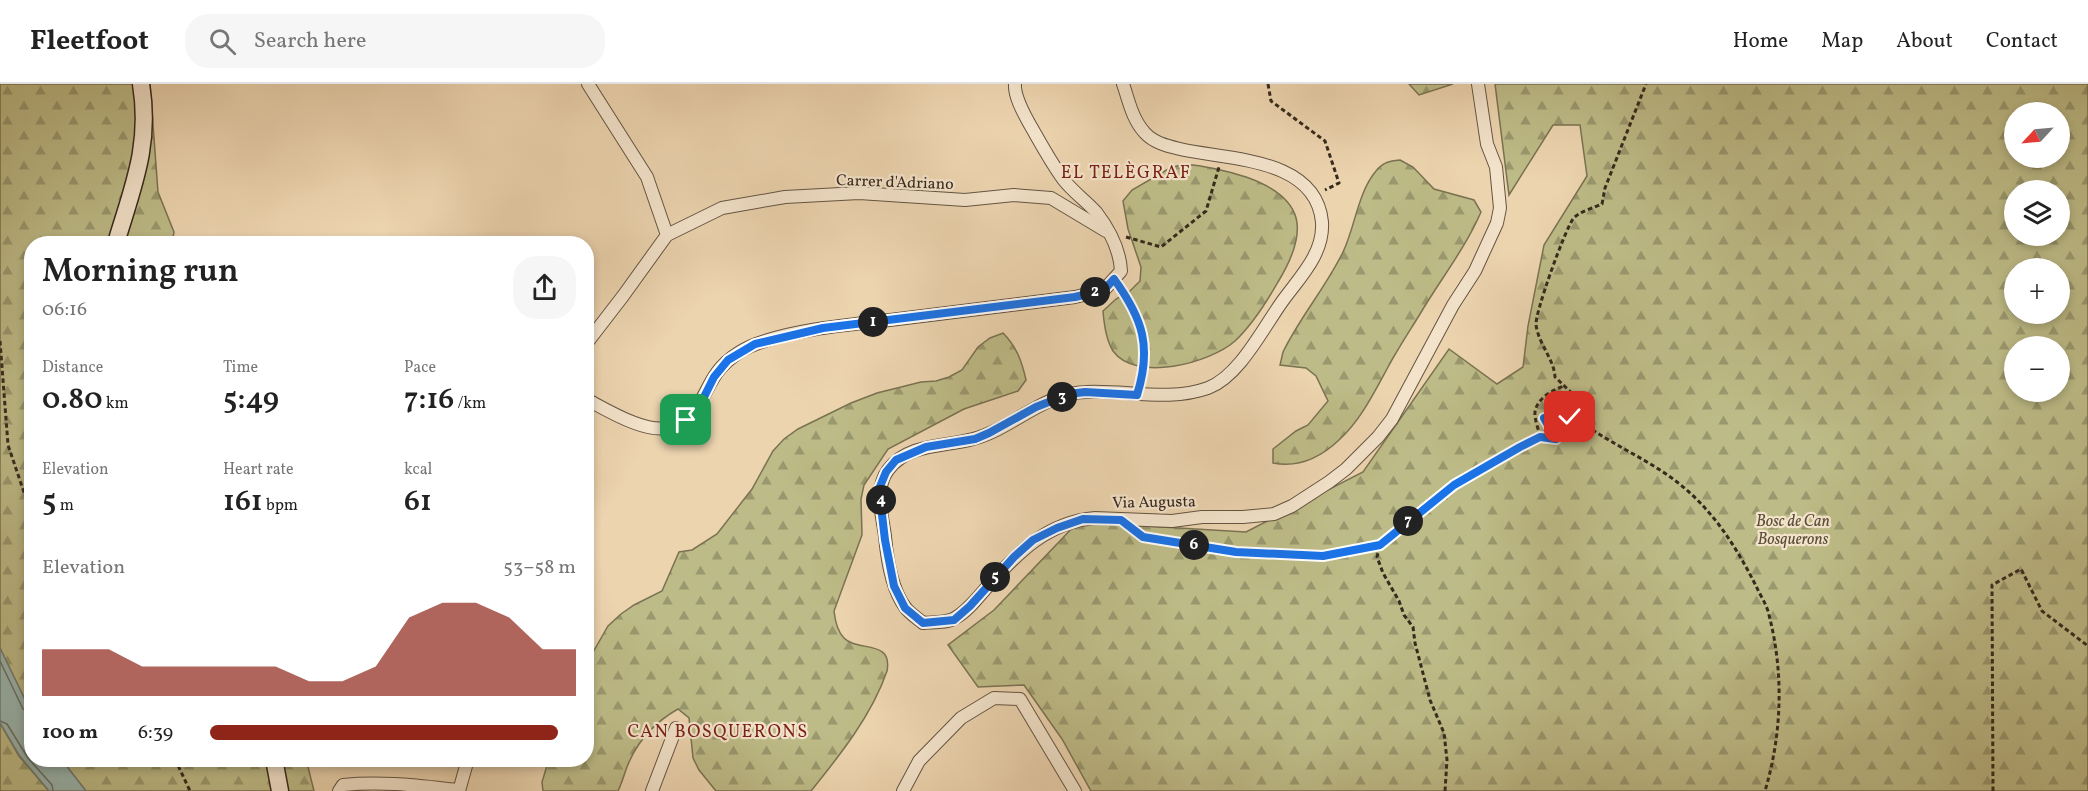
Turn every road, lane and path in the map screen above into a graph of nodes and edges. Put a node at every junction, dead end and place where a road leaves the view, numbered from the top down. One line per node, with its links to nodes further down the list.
1 (141, 84): 12 (street)
2 (588, 84): 11 (street)
3 (1015, 84): 10 (street)
4 (1123, 84): 8 (street, Via Augusta)
5 (1268, 84): 9 (path)
6 (1478, 84): 24 (street, Via Augusta)
7 (1646, 84): 16 (path)
8 (1222, 158): 9 (street, Via Augusta); 10 (path)
9 (1313, 197): 17 (street, Via Augusta)
10 (1109, 233): 11 (street, Carrer d'Adriano); 13 (street)
11 (667, 235): 14 (street, Carrer d'Adriano)
12 (118, 236)
13 (1114, 279): 17 (path); 18 (street)
14 (594, 333)
15 (0, 341): 23 (path)
16 (1564, 386): 20 (path); 21 (path)
17 (1137, 395): 24 (street, Via Augusta)
18 (594, 403)
19 (1553, 411): 22 (path)
20 (1580, 421): 22 (path); 39 (path)
21 (1540, 437): 22 (path); 25 (path)
22 (1556, 439)
23 (24, 492)
24 (1121, 520): 25 (path)
25 (1380, 545): 38 (path)
26 (2088, 646): 40 (path)
27 (675, 728): 35 (street)
28 (180, 767): 31 (path)
29 (276, 767): 32 (street)
30 (466, 767): 34 (street)
31 (190, 791)
32 (280, 791)
33 (339, 791): 34 (street)
34 (459, 791)
35 (652, 791)
36 (903, 791): 37 (street)
37 (1075, 791)
38 (1445, 791)
39 (1765, 791)
40 (1994, 791)

